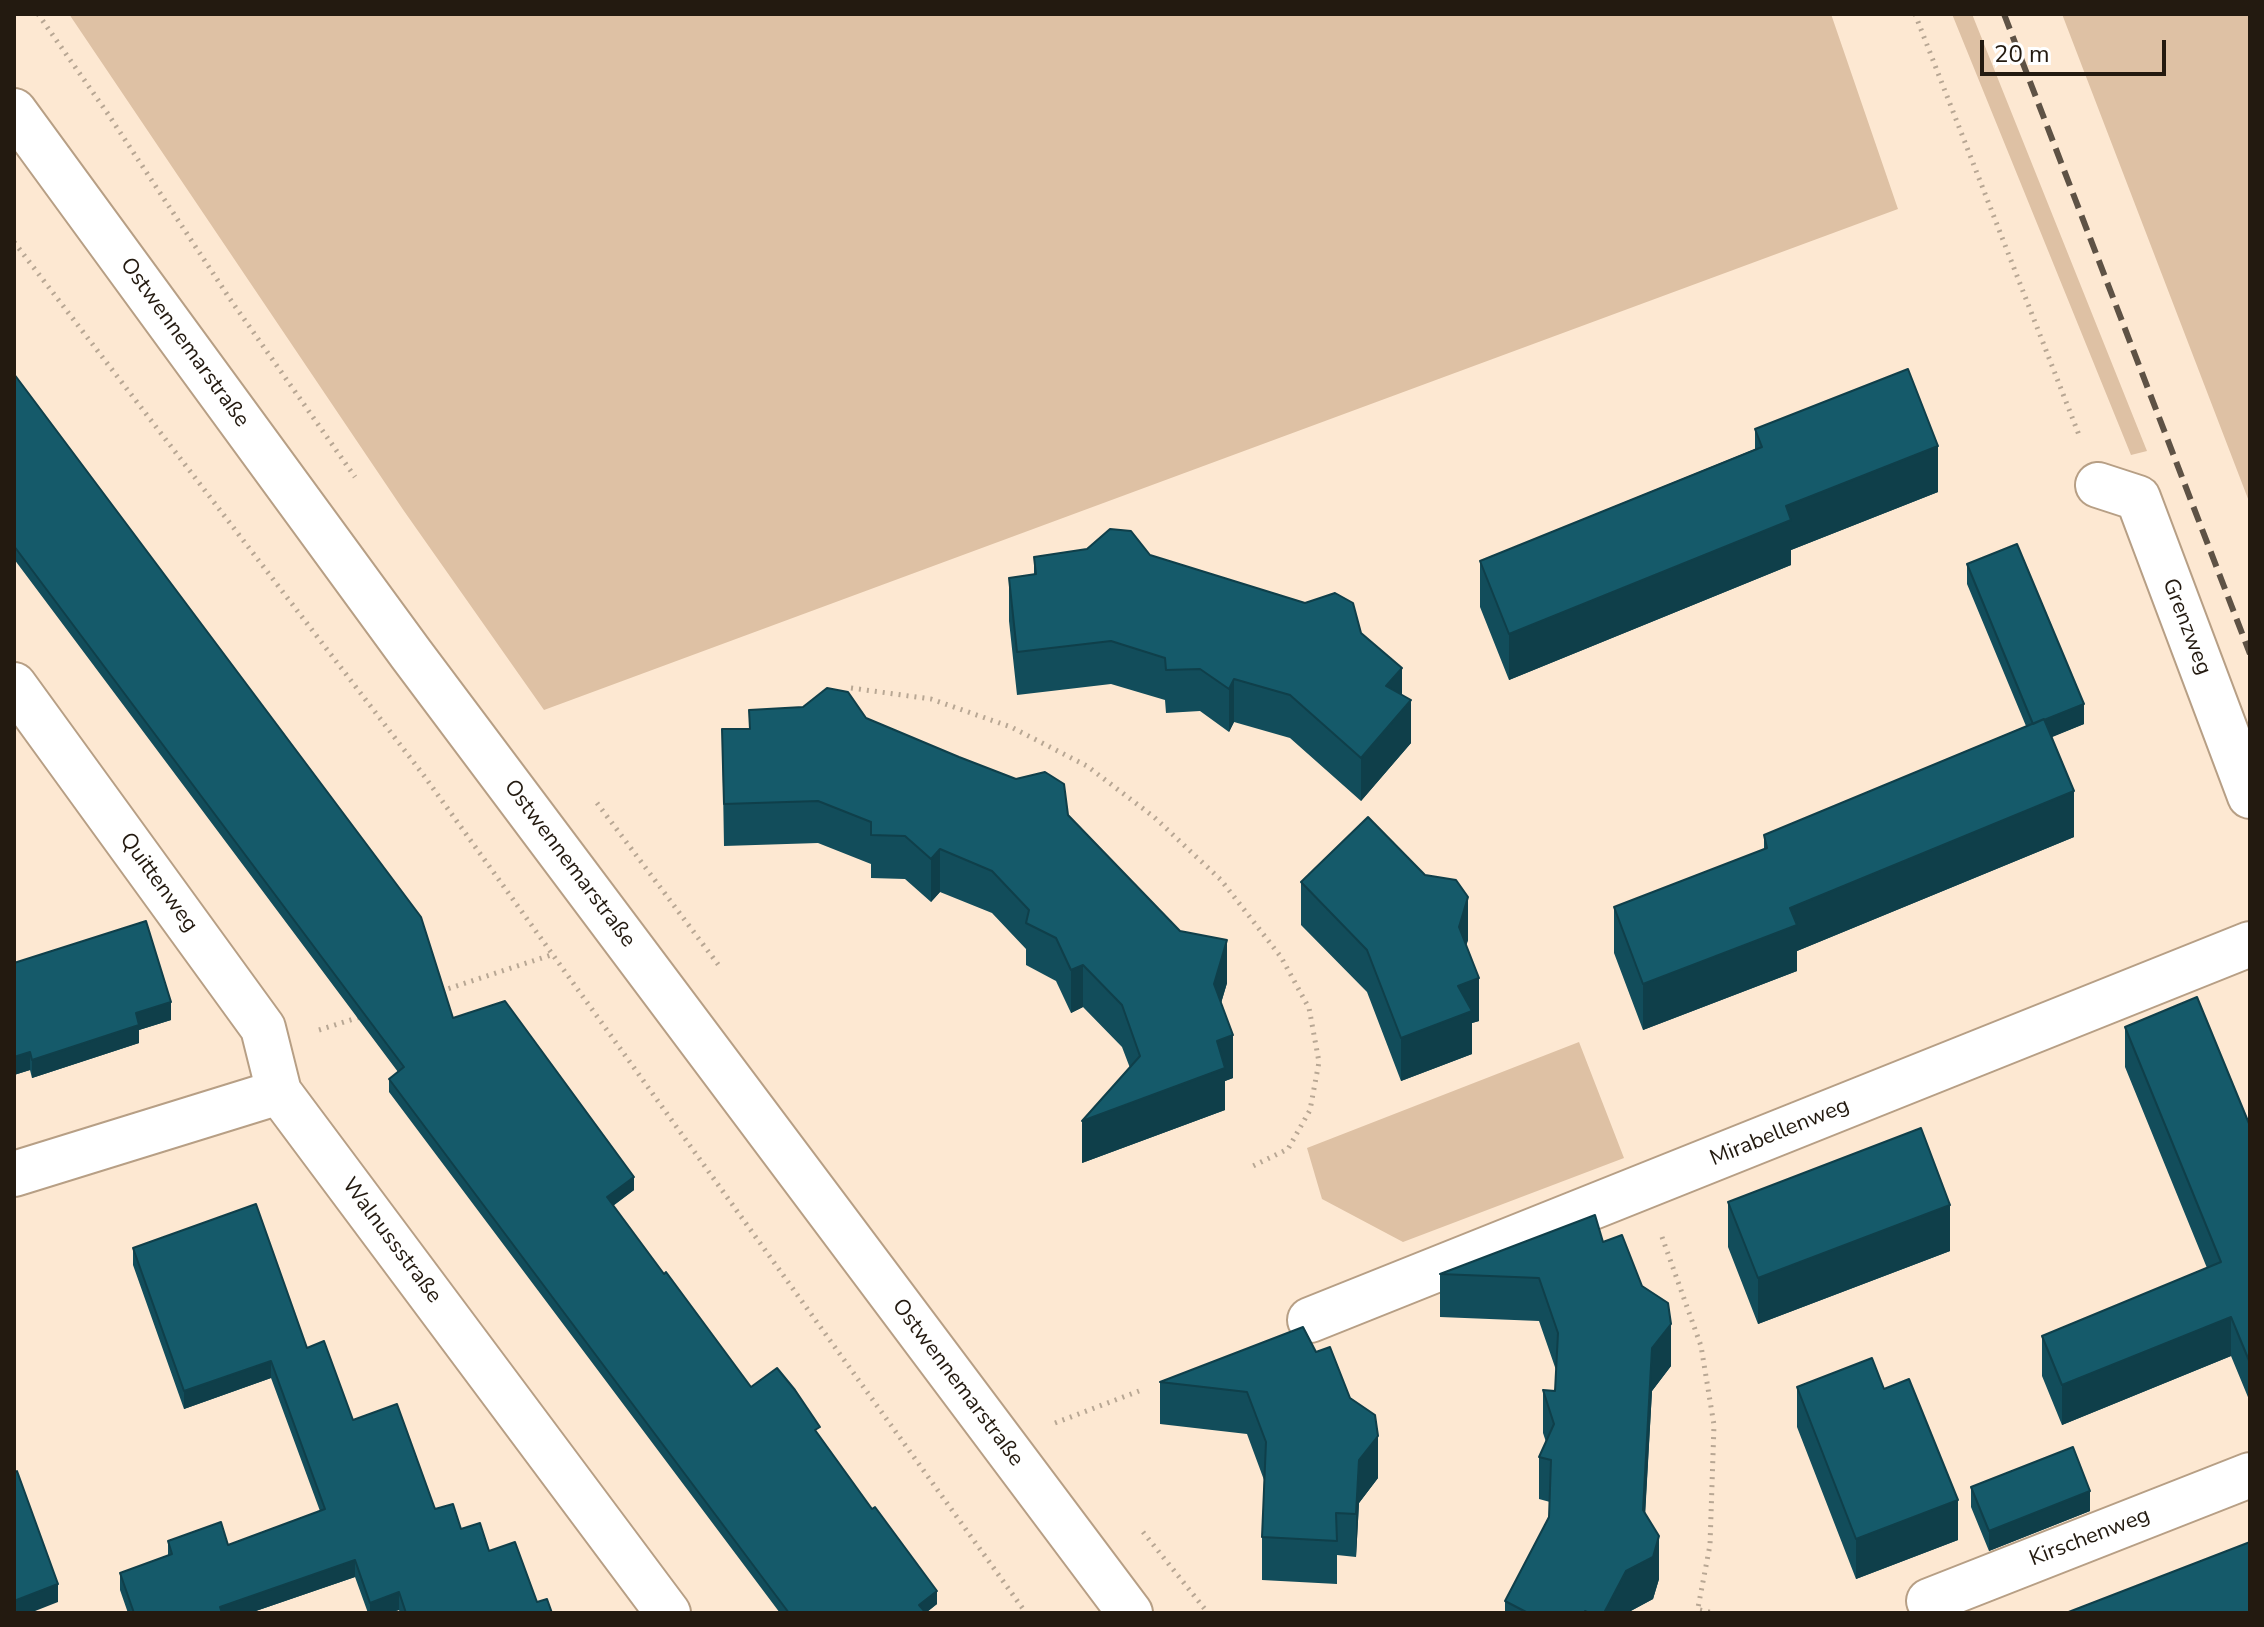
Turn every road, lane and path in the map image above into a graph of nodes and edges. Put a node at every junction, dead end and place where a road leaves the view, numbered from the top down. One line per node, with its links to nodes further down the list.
1 (38, 14): 6 (path)
2 (1915, 14): 5 (path)
3 (14, 111): 31 (street, Ostwennemarstraße)
4 (14, 242): 12 (path)
5 (2098, 485): 10 (street, Grenzweg)
6 (362, 488)
7 (14, 685): 16 (street, Quittenweg)
8 (851, 688): 17 (path)
9 (591, 795): 13 (path)
10 (2250, 796)
11 (2250, 944): 19 (street, Mirabellenweg)
12 (554, 954): 14 (path); 30 (path)
13 (722, 969)
14 (438, 991)
15 (365, 1015): 16 (path)
16 (279, 1092): 18 (street); 29 (street, Walnussstraße)
17 (1251, 1167)
18 (14, 1174)
19 (1644, 1187): 20 (street, Mirabellenweg); 28 (path)
20 (1310, 1320)
21 (1139, 1391): 23 (path)
22 (1046, 1411): 23 (path)
23 (1055, 1423): 24 (path)
24 (1065, 1435)
25 (2250, 1475): 27 (street, Kirschenweg)
26 (1139, 1527): 32 (path)
27 (1929, 1601)
28 (1698, 1611): 33 (path)
29 (668, 1613)
30 (1026, 1613)
31 (1130, 1613)
32 (1208, 1613)
33 (1713, 1613)

